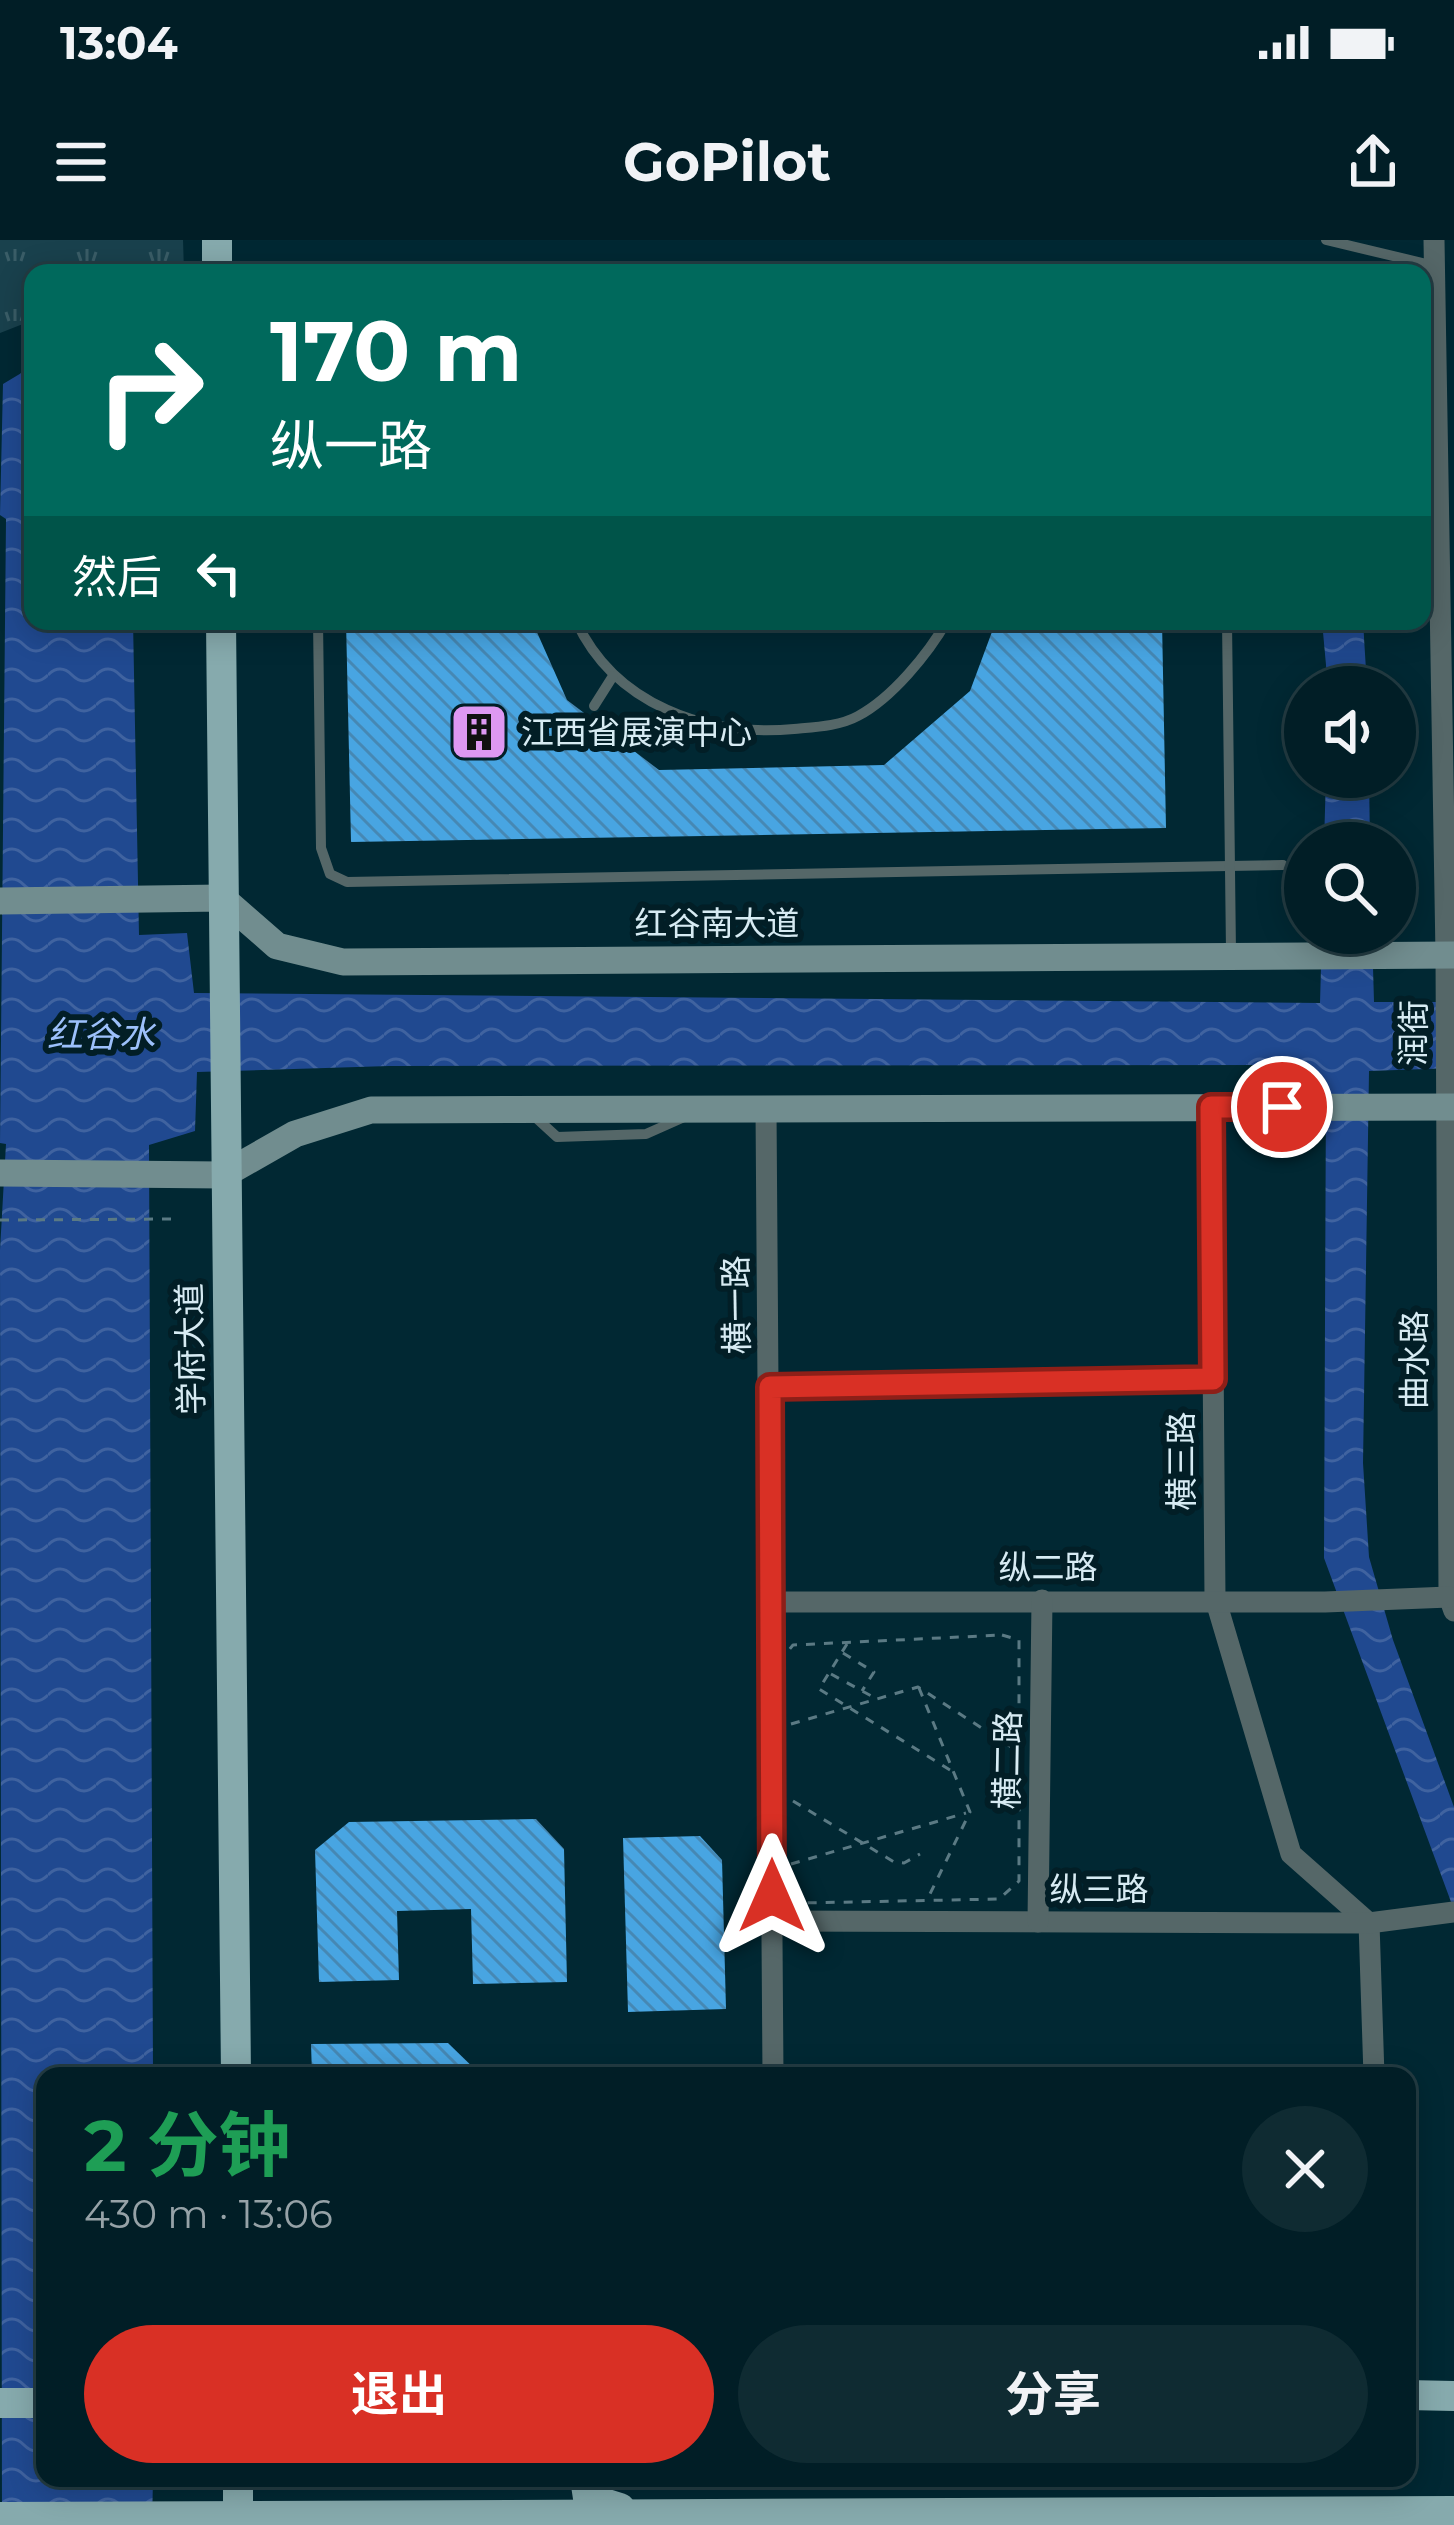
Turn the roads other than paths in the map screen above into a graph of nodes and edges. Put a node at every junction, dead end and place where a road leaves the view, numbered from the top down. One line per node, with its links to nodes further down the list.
1 (1325, 240): 3 (lane)
2 (1434, 240): 5 (street, 润街)
3 (1427, 264)
4 (1431, 265): 5 (lane)
5 (1435, 266): 17 (street, 润街)
6 (221, 630): 15 (main road, 学府大道)
7 (318, 630): 14 (lane)
8 (582, 630): 11 (lane)
9 (939, 630): 11 (lane)
10 (1227, 630): 14 (lane)
11 (614, 676): 12 (lane)
12 (594, 706)
13 (1283, 865): 14 (lane)
14 (1230, 866): 18 (lane)
15 (223, 898): 16 (main road); 18 (main road, 红谷南大道); 23 (main road, 学府大道)
16 (0, 901)
17 (1449, 955): 18 (main road, 红谷南大道); 19 (street, 润街)
18 (1232, 956)
19 (1448, 1106): 20 (main road); 29 (street, 曲水路)
20 (1211, 1107): 21 (main road); 24 (street, 横三路)
21 (766, 1108): 23 (main road); 25 (street, 横一路)
22 (0, 1173): 23 (main road)
23 (223, 1175): 34 (main road, 学府大道)
24 (1213, 1379): 25 (street); 26 (street, 横三路)
25 (770, 1387): 28 (street, 横一路)
26 (1215, 1598): 27 (street, 纵二路); 29 (street, 纵二路); 33 (street, 横三路)
27 (1042, 1600): 28 (street, 纵二路); 32 (street, 横二路)
28 (772, 1602): 31 (street, 横一路)
29 (1451, 1604)
30 (1454, 1912): 33 (street, 纵三路)
31 (772, 1921): 32 (street, 纵三路); 35 (street, 横一路)
32 (1038, 1922): 33 (street, 纵三路)
33 (1369, 1923): 36 (street)
34 (236, 2067)
35 (772, 2067)
36 (1373, 2067)
37 (1416, 2395): 38 (main road)
38 (1454, 2396)
39 (36, 2402): 40 (main road)
40 (0, 2403)
41 (238, 2487): 49 (main road)
42 (586, 2487): 43 (main road)
43 (695, 2514): 47 (main road); 48 (main road)
44 (1454, 2514): 46 (main road); 50 (lane)
45 (0, 2517): 49 (main road)
46 (1220, 2518): 47 (main road)
47 (785, 2519)
48 (395, 2520): 49 (main road)
49 (238, 2521)
50 (1433, 2525)

